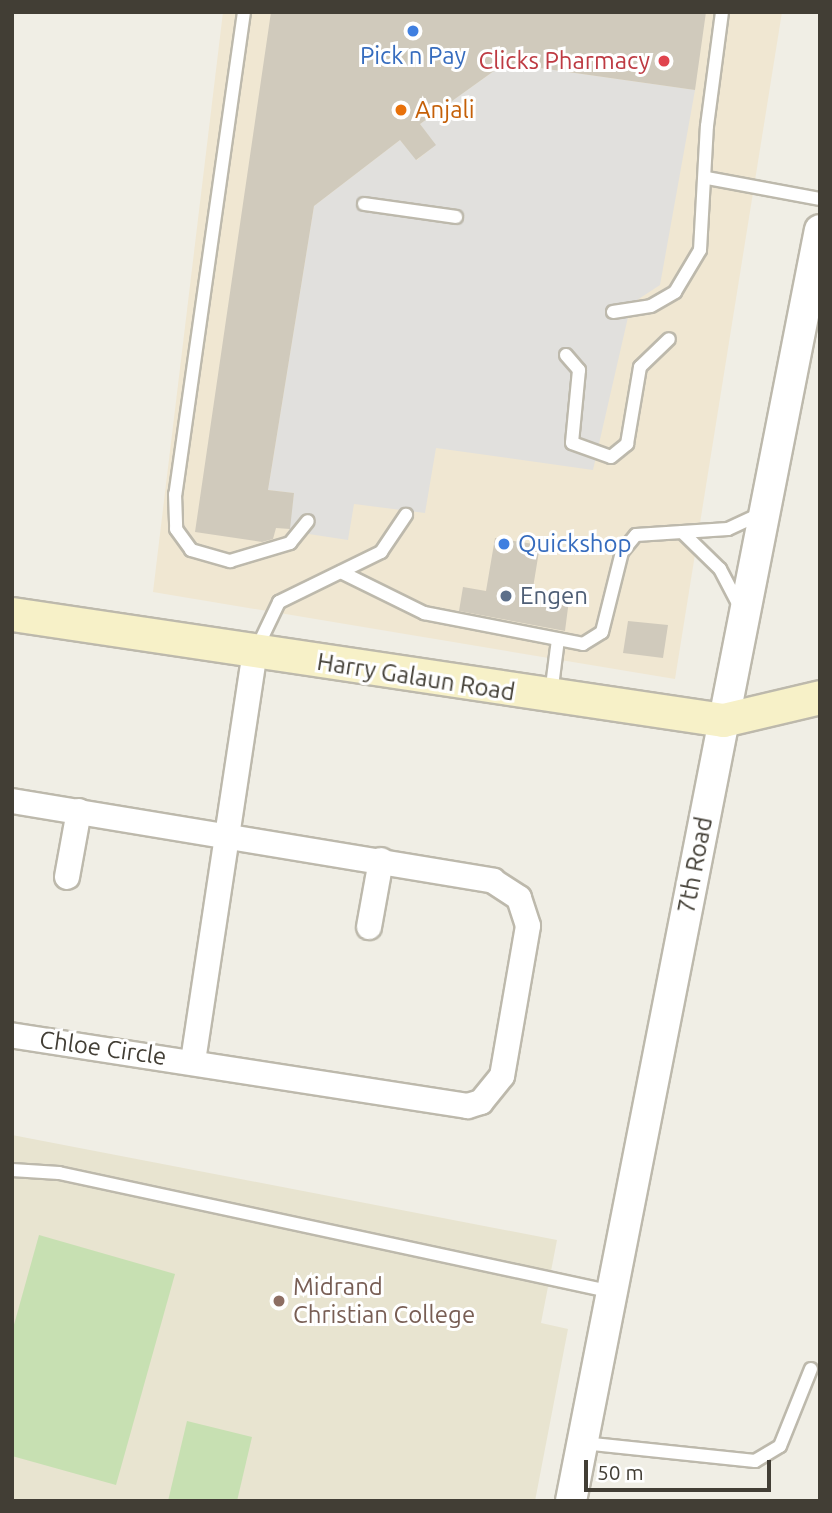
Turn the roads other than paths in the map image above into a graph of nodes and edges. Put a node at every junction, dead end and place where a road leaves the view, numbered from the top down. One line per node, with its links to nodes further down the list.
1 (244, 12): 13 (lane)
2 (722, 12): 3 (lane)
3 (708, 178): 4 (lane); 8 (lane)
4 (820, 199)
5 (364, 204): 6 (lane)
6 (456, 217)
7 (820, 230): 11 (street, 7th Road)
8 (613, 312)
9 (669, 339): 10 (lane)
10 (566, 355)
11 (764, 512): 14 (lane); 17 (street, 7th Road)
12 (406, 515): 15 (lane)
13 (308, 521)
14 (682, 532): 17 (lane); 18 (lane)
15 (341, 572): 18 (lane); 19 (lane)
16 (12, 614): 19 (main road, Harry Galaun Road)
17 (744, 615): 22 (street, 7th Road)
18 (558, 639): 21 (lane)
19 (255, 652): 21 (main road, Harry Galaun Road); 25 (street)
20 (820, 697): 22 (main road, Harry Galaun Road)
21 (551, 698): 22 (main road, Harry Galaun Road)
22 (723, 720): 32 (street, 7th Road)
23 (12, 801): 24 (street)
24 (79, 811): 25 (street); 27 (street)
25 (230, 838): 26 (street); 30 (street)
26 (381, 860): 28 (street); 30 (street, Chloe Circle)
27 (67, 877)
28 (369, 927)
29 (12, 1035): 30 (street, Chloe Circle)
30 (193, 1061)
31 (12, 1170): 32 (lane)
32 (613, 1292): 34 (street, 7th Road)
33 (811, 1369): 34 (lane)
34 (583, 1443): 35 (street, 7th Road)
35 (571, 1501)

